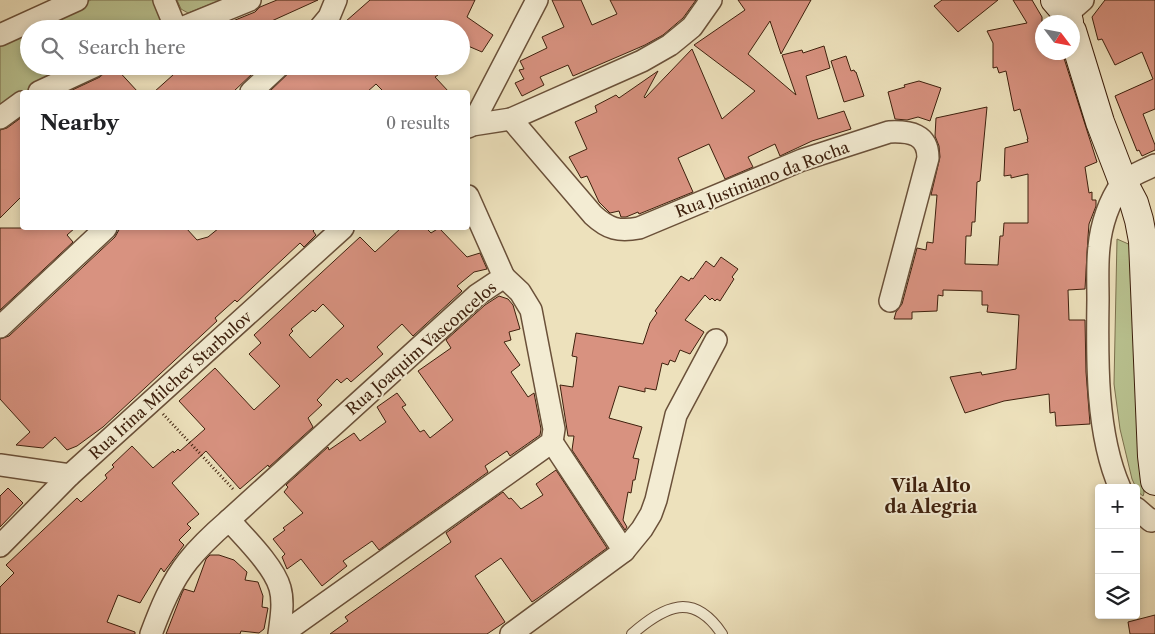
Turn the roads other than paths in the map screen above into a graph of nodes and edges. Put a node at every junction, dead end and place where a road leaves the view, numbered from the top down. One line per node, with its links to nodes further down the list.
1 (77, 0): 8 (street)
2 (164, 0): 9 (street)
3 (250, 0): 10 (street)
4 (336, 0): 11 (street)
5 (537, 0): 21 (street)
6 (711, 0): 20 (street)
7 (1069, 14): 23 (main road)
8 (32, 20)
9 (173, 20)
10 (200, 20)
11 (327, 20)
12 (20, 25): 13 (street)
13 (0, 34)
14 (76, 75): 16 (street)
15 (269, 75): 17 (street)
16 (43, 90)
17 (252, 90)
18 (20, 103): 19 (street)
19 (0, 118)
20 (511, 119): 21 (street); 28 (street, Rua Justiniano da Rocha)
21 (470, 126)
22 (1155, 165): 23 (street)
23 (1123, 182): 34 (main road); 35 (street)
24 (470, 200): 27 (street)
25 (104, 230): 29 (street)
26 (341, 230): 33 (street, Rua Irina Milchev Starbulov)
27 (504, 277): 31 (street, Rua Joaquim Vasconcelos); 37 (street, Rua Joaquim Vasconcelos)
28 (890, 301)
29 (0, 327)
30 (716, 340): 40 (street)
31 (552, 442): 40 (street); 42 (street)
32 (0, 465): 33 (street)
33 (70, 475): 39 (street, Rua Irina Milchev Starbulov)
34 (1155, 481)
35 (1119, 484)
36 (1140, 511): 38 (street)
37 (229, 520): 41 (street); 42 (street)
38 (1155, 520)
39 (0, 546)
40 (624, 551): 43 (street)
41 (151, 634)
42 (281, 634)
43 (511, 634)
44 (632, 634): 45 (lane)
45 (722, 634)

